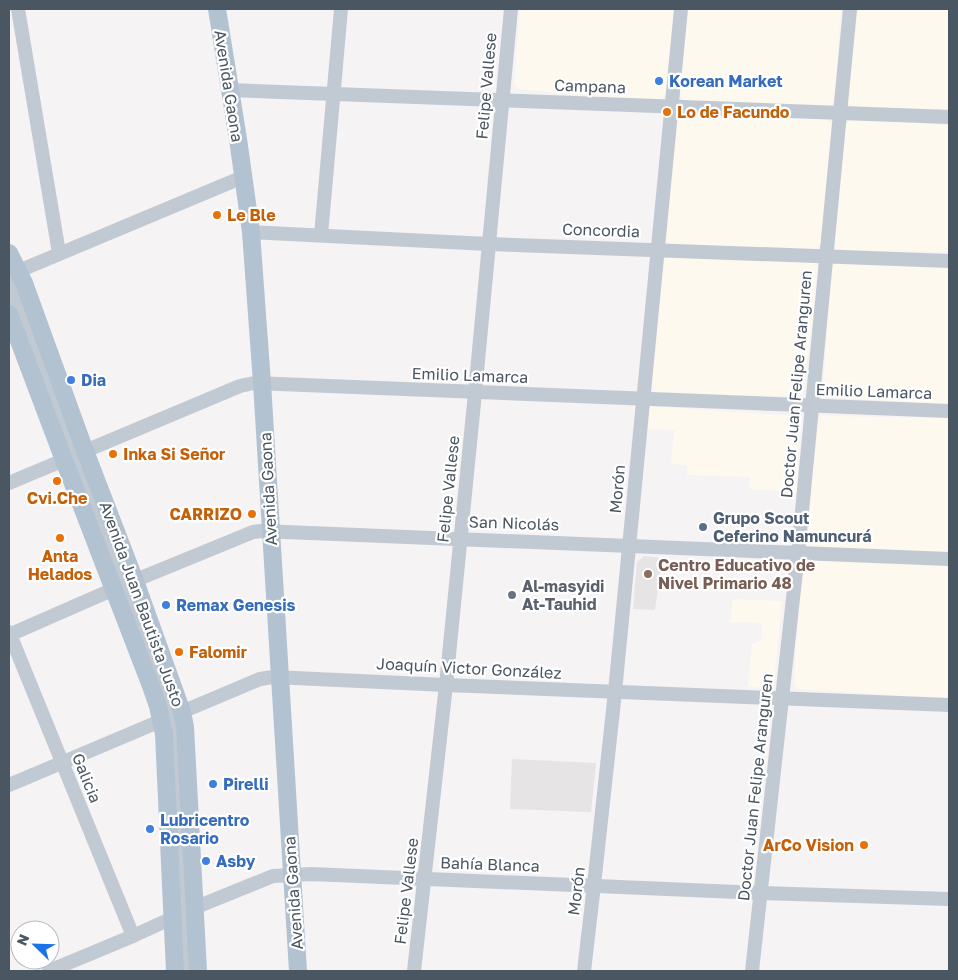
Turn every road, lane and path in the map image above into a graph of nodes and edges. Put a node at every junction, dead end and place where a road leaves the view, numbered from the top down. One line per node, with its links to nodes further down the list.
1 (18, 9): 19 (street)
2 (217, 9): 7 (main road, Avenida Gaona)
3 (341, 9): 8 (street)
4 (511, 9): 9 (street, Felipe Vallese)
5 (681, 9): 10 (street, Morón)
6 (850, 9): 11 (street, Doctor Juan Felipe Aranguren)
7 (230, 90): 8 (street, Campana); 13 (main road, Avenida Gaona)
8 (333, 94): 9 (street, Campana); 15 (street)
9 (502, 100): 10 (street, Campana); 16 (street, Felipe Vallese)
10 (672, 107): 11 (street, Campana); 17 (street, Morón)
11 (840, 113): 12 (street, Campana); 20 (street, Doctor Juan Felipe Aranguren)
12 (949, 117)
13 (243, 177): 14 (main road, Avenida Gaona); 19 (street)
14 (251, 232): 15 (street, Concordia); 24 (main road, Avenida Gaona)
15 (321, 235): 16 (street, Concordia)
16 (488, 244): 17 (street, Concordia); 25 (street, Felipe Vallese)
17 (657, 249): 20 (street, Concordia); 26 (street, Morón)
18 (9, 253): 22 (main road, Avenida Juan Bautista Justo)
19 (60, 253): 22 (street)
20 (826, 256): 21 (street, Concordia); 27 (street, Doctor Juan Felipe Aranguren)
21 (949, 261)
22 (12, 277): 29 (main road, Avenida Juan Bautista Justo)
23 (9, 314): 29 (main road, Avenida Juan Bautista Justo)
24 (262, 383): 25 (street, Emilio Lamarca); 29 (street, Emilio Lamarca); 31 (main road, Avenida Gaona)
25 (475, 393): 26 (street, Emilio Lamarca); 32 (street, Felipe Vallese)
26 (642, 399): 27 (street, Emilio Lamarca); 33 (street, Morón)
27 (812, 406): 28 (street, Emilio Lamarca); 34 (street, Doctor Juan Felipe Aranguren)
28 (949, 411)
29 (74, 456): 30 (street, Emilio Lamarca); 36 (main road, Avenida Juan Bautista Justo)
30 (9, 483)
31 (270, 531): 32 (street, San Nicolás); 36 (street, San Nicolás); 38 (main road, Avenida Gaona)
32 (461, 538): 33 (street, San Nicolás); 39 (street, Felipe Vallese)
33 (629, 546): 34 (street, San Nicolás); 40 (street, Morón)
34 (798, 553): 35 (street, San Nicolás); 41 (street, Doctor Juan Felipe Aranguren)
35 (949, 559)
36 (124, 585): 37 (street, San Nicolás); 43 (main road, Avenida Juan Bautista Justo)
37 (9, 634): 44 (street, Galicia)
38 (280, 676): 39 (street, Joaquín Victor González); 43 (street, Joaquín Victor González); 46 (main road, Avenida Gaona)
39 (446, 685): 40 (street, Joaquín Victor González); 47 (street, Felipe Vallese)
40 (615, 692): 41 (street, Joaquín Victor González); 48 (street, Morón)
41 (783, 698): 42 (street, Joaquín Victor González); 49 (street, Doctor Juan Felipe Aranguren)
42 (949, 705)
43 (172, 716): 44 (street, Joaquín Victor González); 51 (main road, Avenida Juan Bautista Justo); 51 (main road, Avenida Juan Bautista Justo)
44 (62, 763): 45 (street, Joaquín Victor González); 52 (street, Galicia)
45 (9, 786)
46 (292, 875): 47 (street, Bahía Blanca); 51 (street, Bahía Blanca); 57 (main road, Avenida Gaona)
47 (425, 879): 48 (street, Bahía Blanca); 58 (street, Felipe Vallese)
48 (594, 885): 49 (street, Bahía Blanca); 59 (street, Morón)
49 (761, 893): 50 (street, Bahía Blanca); 60 (street, Doctor Juan Felipe Aranguren)
50 (949, 899)
51 (183, 913): 52 (street, Bahía Blanca); 54 (main road, Avenida Juan Bautista Justo); 55 (street); 56 (main road, Avenida Juan Bautista Justo)
52 (133, 936): 53 (street, Bahía Blanca)
53 (49, 971)
54 (175, 971)
55 (187, 971)
56 (198, 971)
57 (298, 971)
58 (414, 971)
59 (584, 971)
60 (752, 971)

